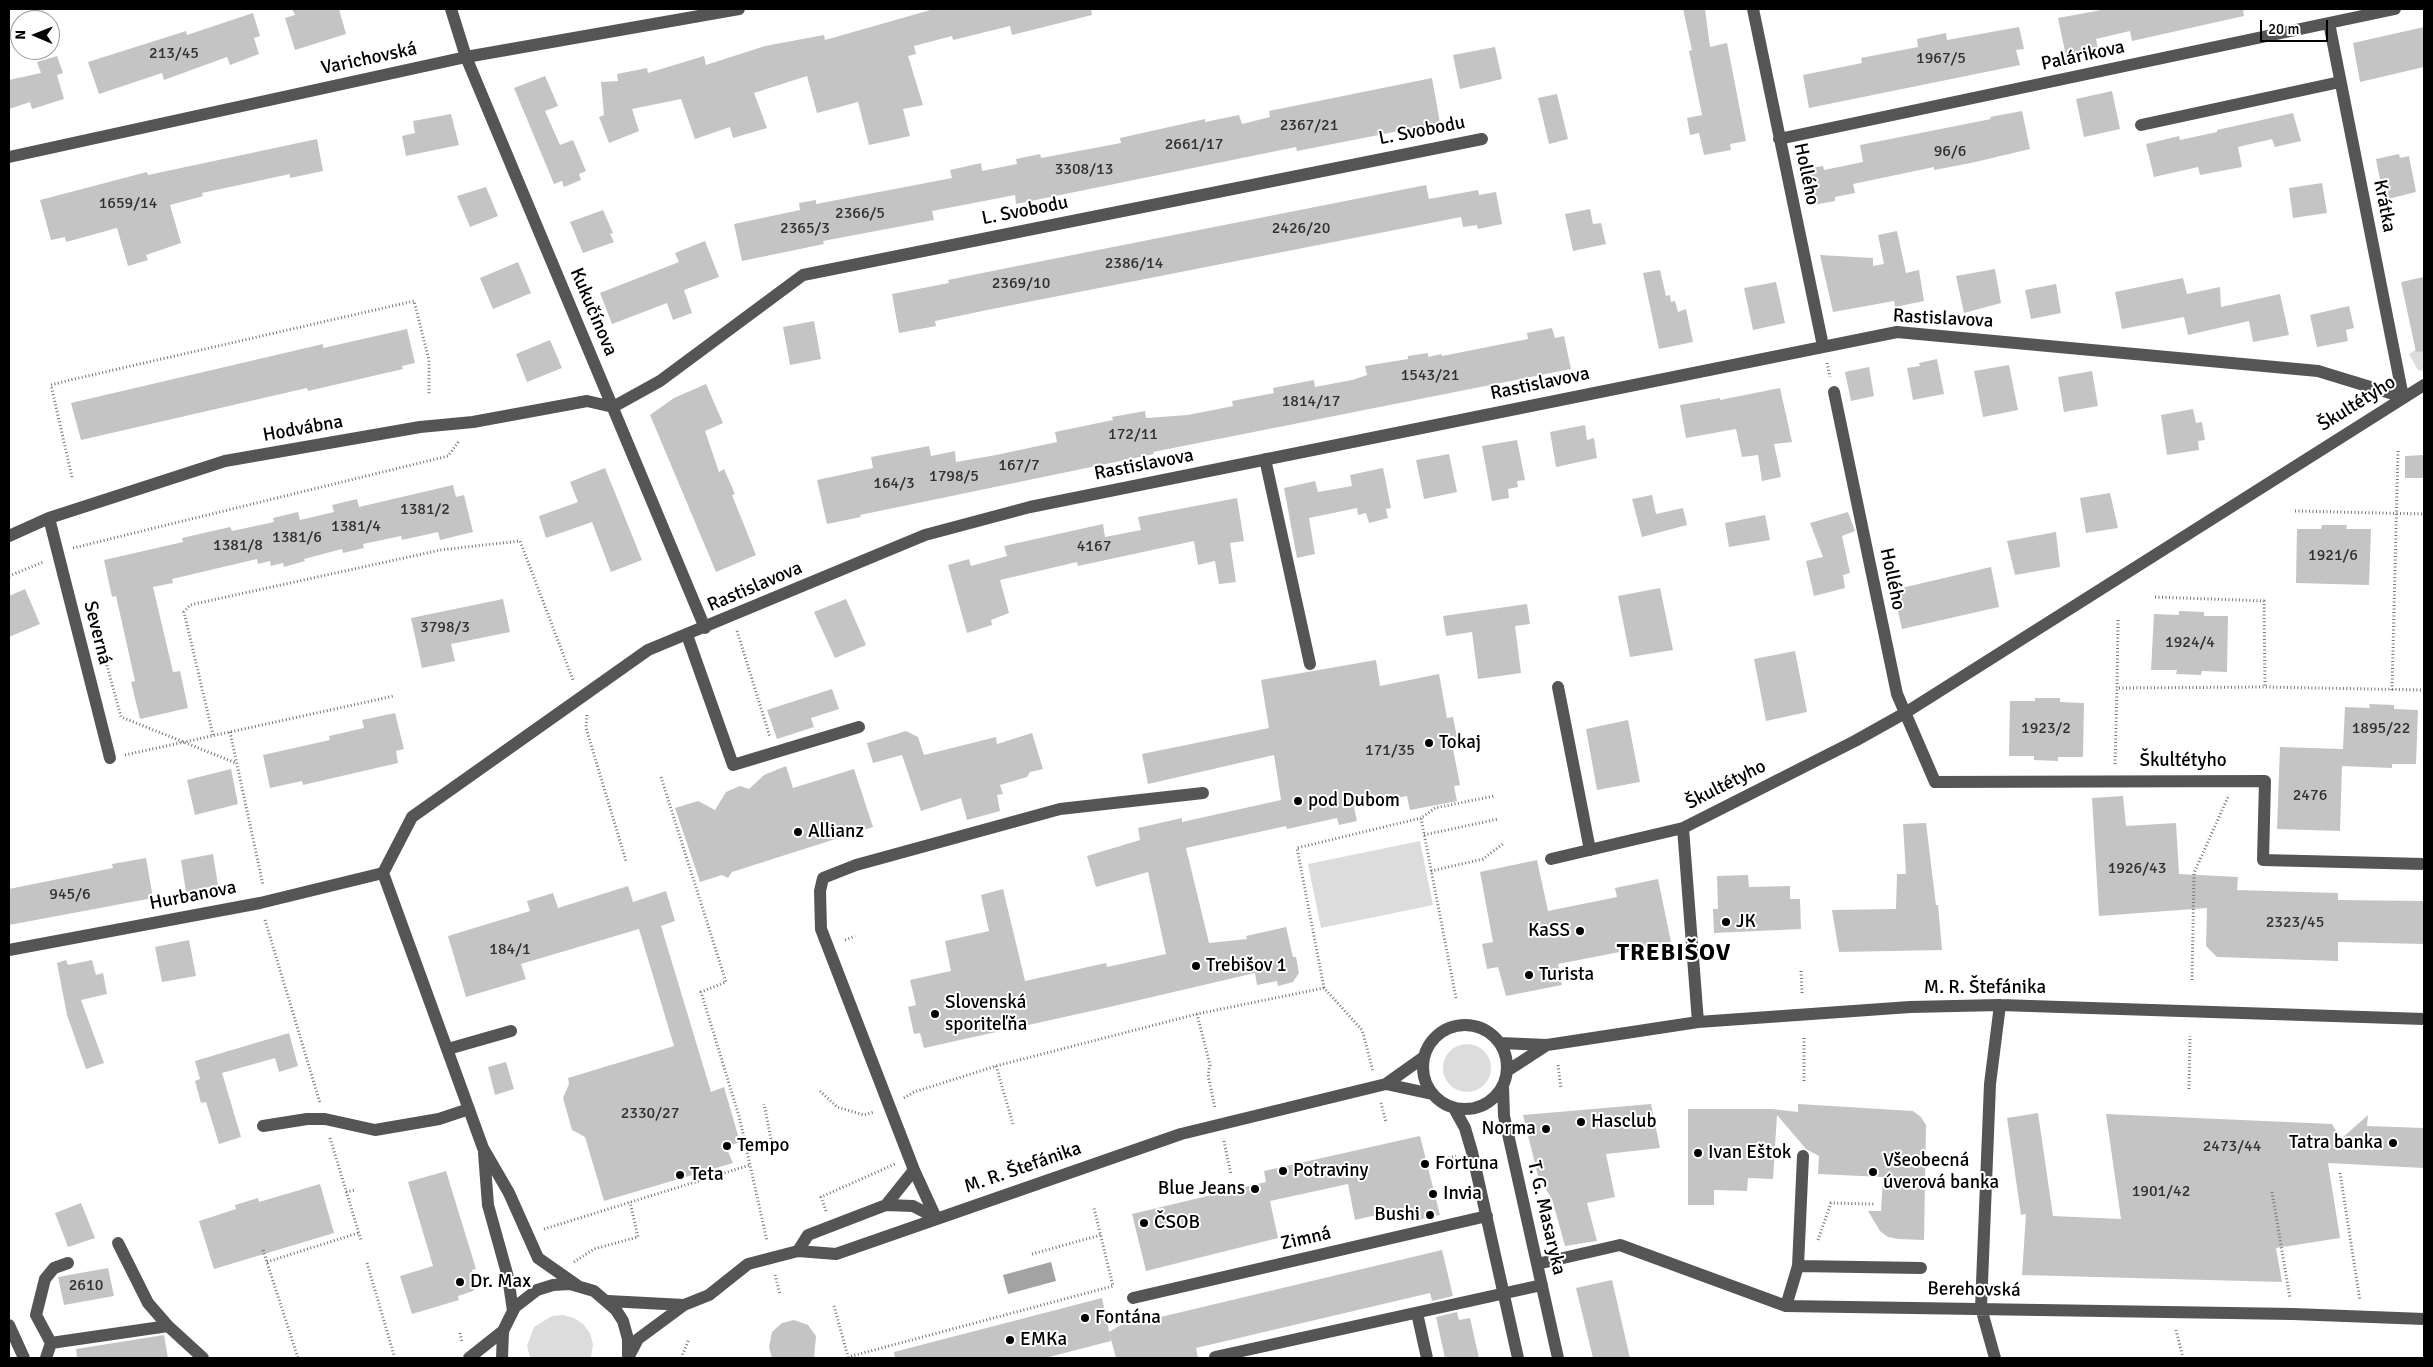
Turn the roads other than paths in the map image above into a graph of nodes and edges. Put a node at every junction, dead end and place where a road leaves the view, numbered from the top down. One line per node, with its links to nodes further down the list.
1 (451, 9): 6 (street, Kukučínova)
2 (739, 9): 6 (street, Varichovská)
3 (1753, 9): 10 (street, Hollého)
4 (2394, 9): 5 (street, Palárikova)
5 (2329, 23): 7 (street, Krátka); 10 (street, Palárikova)
6 (466, 57): 11 (street, Varichovská); 16 (street, Kukučínova)
7 (2340, 82): 8 (street); 15 (street, Krátka)
8 (2141, 125)
9 (1482, 138): 16 (street, L. Svobodu)
10 (1779, 139): 12 (street, Hollého)
11 (9, 157)
12 (1823, 346): 15 (street, Rastislavova); 17 (street, Rastislavova)
13 (2424, 385): 15 (street, Škultétyho)
14 (1834, 392): 24 (street, Hollého)
15 (2403, 397): 24 (street, Škultétyho)
16 (612, 407): 18 (street, Hodvábna); 20 (street, Kukučínova)
17 (1265, 460): 20 (street, Rastislavova); 22 (street)
18 (48, 518): 19 (street, Hodvábna); 26 (street, Severná)
19 (9, 536)
20 (705, 628): 21 (street, Rastislavova)
21 (687, 635): 25 (street); 32 (street, Rastislavova)
22 (1310, 664)
23 (1558, 687): 29 (street)
24 (1905, 713): 28 (street, Škultétyho); 31 (street, Škultétyho)
25 (859, 727)
26 (110, 758)
27 (1203, 793): 51 (street)
28 (1683, 828): 29 (street); 36 (street, Škultétyho)
29 (1590, 850): 30 (street)
30 (1551, 859)
31 (2424, 864)
32 (383, 873): 33 (street, Hurbanova); 40 (street)
33 (9, 950)
34 (2000, 1005): 35 (street, M. R. Štefánika); 36 (street, M. R. Štefánika); 68 (street)
35 (2424, 1019)
36 (1698, 1022): 39 (street, M. R. Štefánika)
37 (511, 1031): 40 (street)
38 (1500, 1043): 39 (street, M. R. Štefánika); 41 (street); 42 (street)
39 (1547, 1045): 42 (street, M. R. Štefánika)
40 (448, 1049): 47 (street)
41 (1424, 1057): 43 (street, M. R. Štefánika); 45 (street)
42 (1507, 1071): 44 (street)
43 (1386, 1084): 45 (street, M. R. Štefánika); 54 (street, M. R. Štefánika)
44 (1503, 1086): 46 (street); 58 (street, T. G. Masaryka)
45 (1432, 1094): 46 (street)
46 (1454, 1108): 53 (street)
47 (469, 1109): 48 (street); 49 (street)
48 (263, 1126)
49 (483, 1148): 62 (street); 69 (street)
50 (1803, 1156): 59 (street)
51 (914, 1170): 52 (street); 54 (street)
52 (886, 1206): 54 (street); 56 (street)
53 (1487, 1216): 63 (street); 64 (street, Zimná)
54 (936, 1218): 56 (street, M. R. Štefánika)
55 (118, 1243): 73 (street)
56 (798, 1251): 66 (street, M. R. Štefánika)
57 (68, 1263): 75 (street)
58 (1537, 1264): 61 (street, T. G. Masaryka); 67 (street, Berehovská)
59 (1803, 1266): 60 (street); 67 (street)
60 (1921, 1268)
61 (1542, 1285): 63 (street); 85 (street, T. G. Masaryka)
62 (578, 1286): 65 (street); 69 (street)
63 (1504, 1293): 70 (street); 84 (street)
64 (1132, 1298)
65 (608, 1301): 66 (street); 82 (street)
66 (684, 1305): 82 (street)
67 (1786, 1306): 68 (street, Berehovská)
68 (1981, 1308): 71 (street, Berehovská); 86 (street)
69 (513, 1311): 74 (street)
70 (1417, 1313): 76 (street); 83 (street)
71 (2424, 1319)
72 (9, 1325): 77 (street)
73 (168, 1326): 75 (street); 79 (street)
74 (503, 1331): 80 (street); 81 (street)
75 (51, 1343): 78 (street)
76 (1215, 1357)
77 (24, 1358)
78 (46, 1358)
79 (203, 1358)
80 (468, 1358)
81 (502, 1358)
82 (628, 1358)
83 (1427, 1358)
84 (1518, 1358)
85 (1558, 1358)
86 (1995, 1358)

